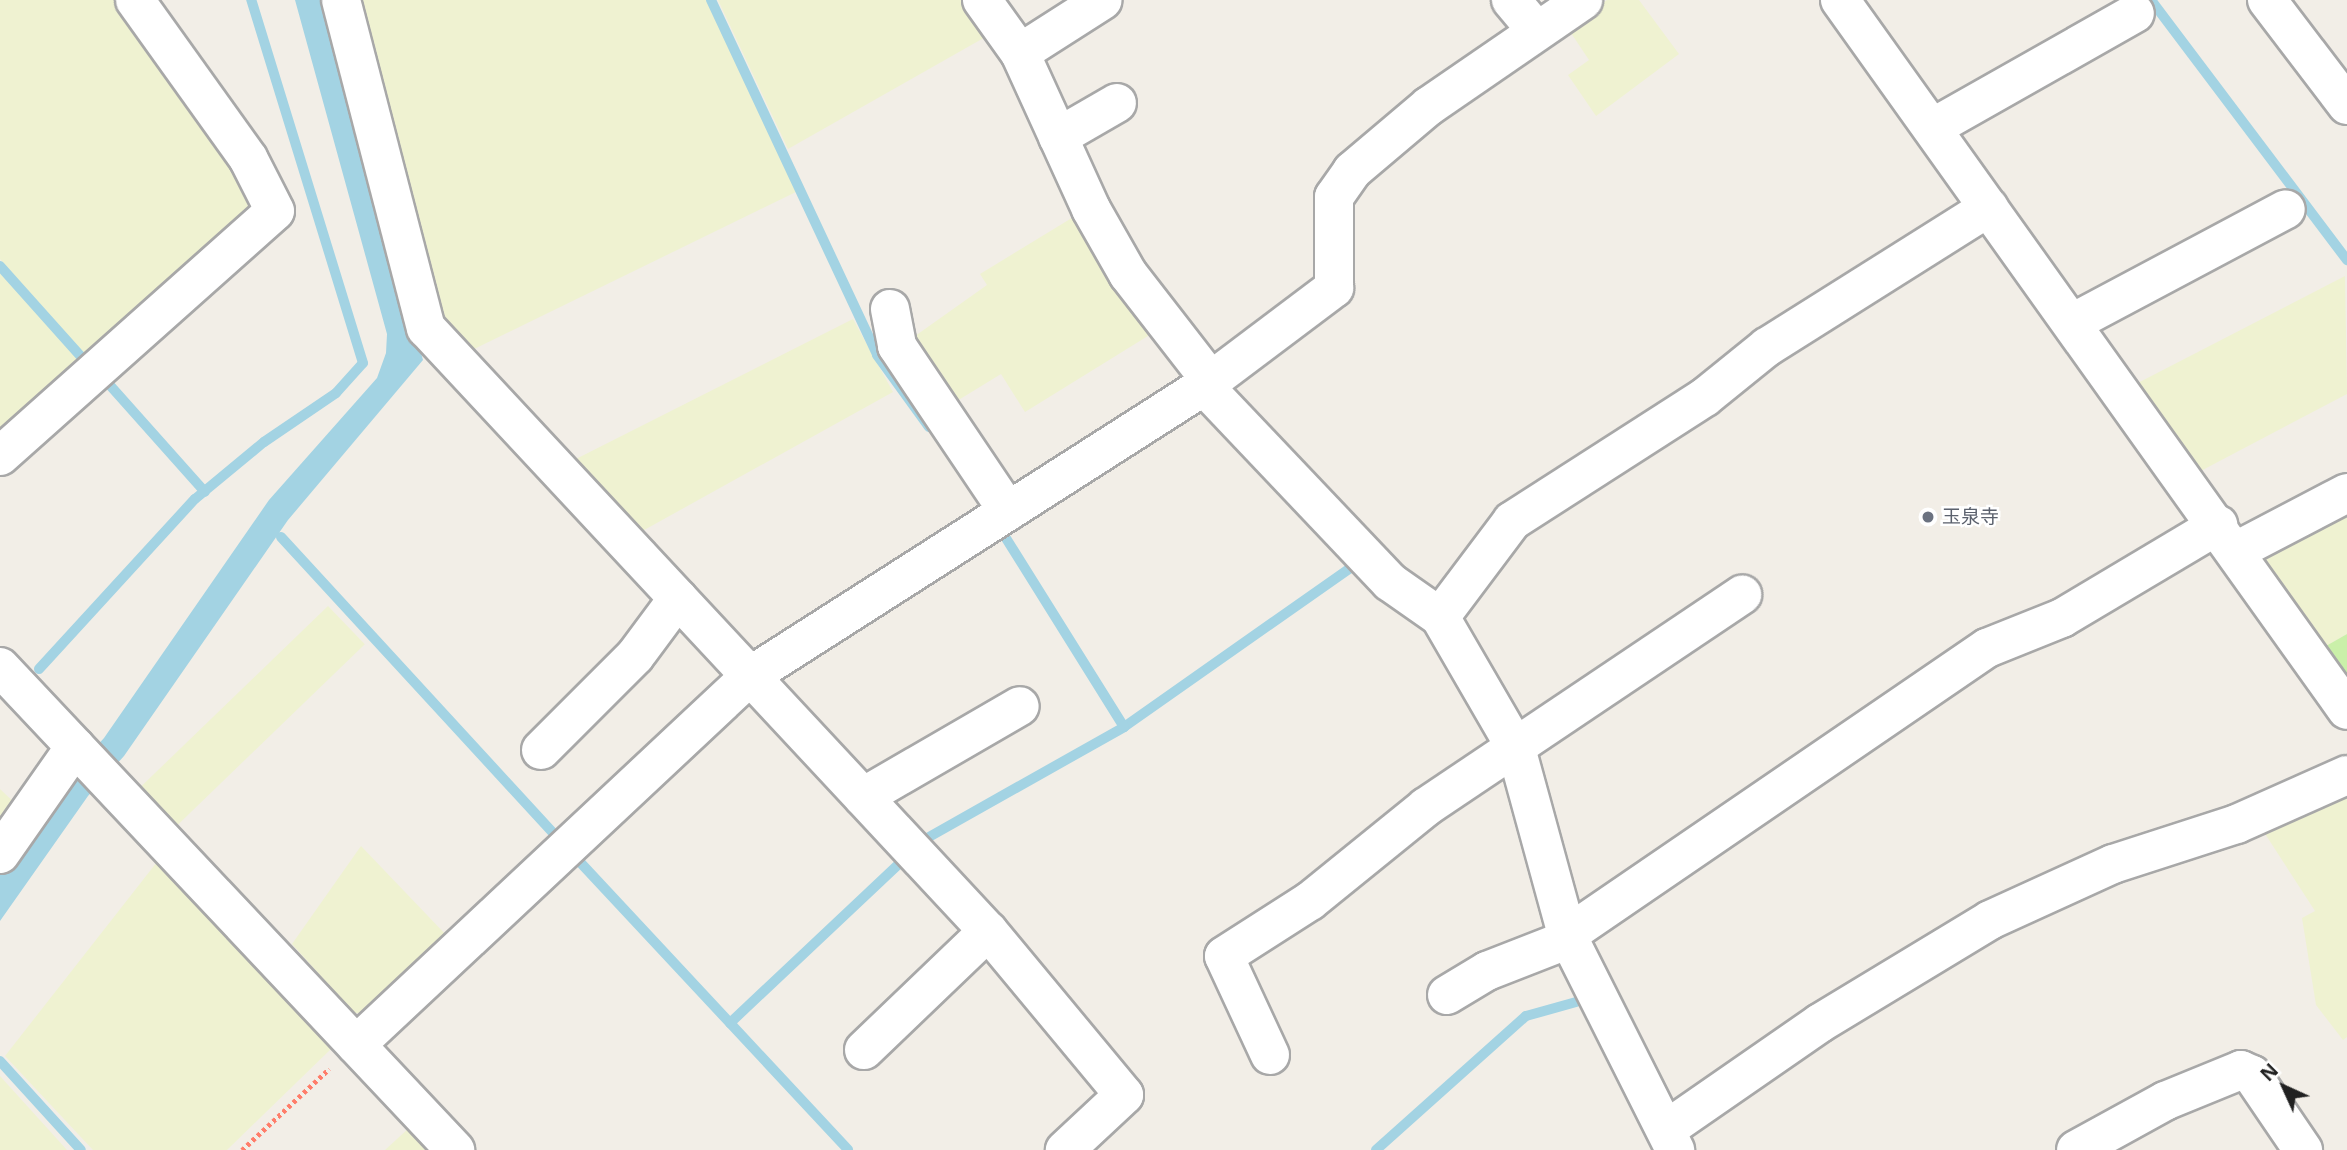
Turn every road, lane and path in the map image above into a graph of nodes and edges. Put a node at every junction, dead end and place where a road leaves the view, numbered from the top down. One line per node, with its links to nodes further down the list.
1 (135, 0): 21 (street)
2 (341, 0): 26 (street)
3 (982, 0): 11 (street)
4 (1103, 0): 11 (street)
5 (1511, 0): 10 (street)
6 (1583, 0): 10 (street)
7 (1840, 0): 14 (street)
8 (2267, 0): 13 (street)
9 (2135, 13): 14 (street)
10 (1537, 31): 20 (street)
11 (1020, 52): 15 (street)
12 (1117, 103): 15 (street)
13 (2347, 105)
14 (1932, 128): 16 (street)
15 (1058, 137): 20 (street)
16 (1989, 207): 19 (street); 27 (street)
17 (2286, 209): 19 (street)
18 (890, 309): 23 (street)
19 (2072, 323): 24 (street)
20 (1208, 384): 23 (street); 27 (street)
21 (0, 456)
22 (2347, 494): 24 (street)
23 (1008, 511): 29 (street)
24 (2227, 538): 31 (street); 39 (street)
25 (1742, 594): 32 (street)
26 (678, 598): 29 (street); 33 (street)
27 (1440, 617): 32 (street)
28 (0, 667): 34 (street)
29 (750, 676): 36 (street); 41 (street)
30 (1020, 706): 36 (street)
31 (2347, 710)
32 (1516, 748): 39 (street); 43 (street)
33 (541, 750)
34 (79, 751): 37 (street); 41 (street)
35 (2347, 775): 44 (street)
36 (863, 797): 38 (street)
37 (0, 854)
38 (988, 931): 42 (street); 47 (street)
39 (1568, 937): 40 (street); 44 (street)
40 (1447, 995)
41 (356, 1045): 45 (path); 46 (street)
42 (864, 1050)
43 (1270, 1055)
44 (1671, 1139)
45 (242, 1150)
46 (454, 1150)
47 (1065, 1150)
48 (2077, 1150): 49 (street)
49 (2303, 1150)

